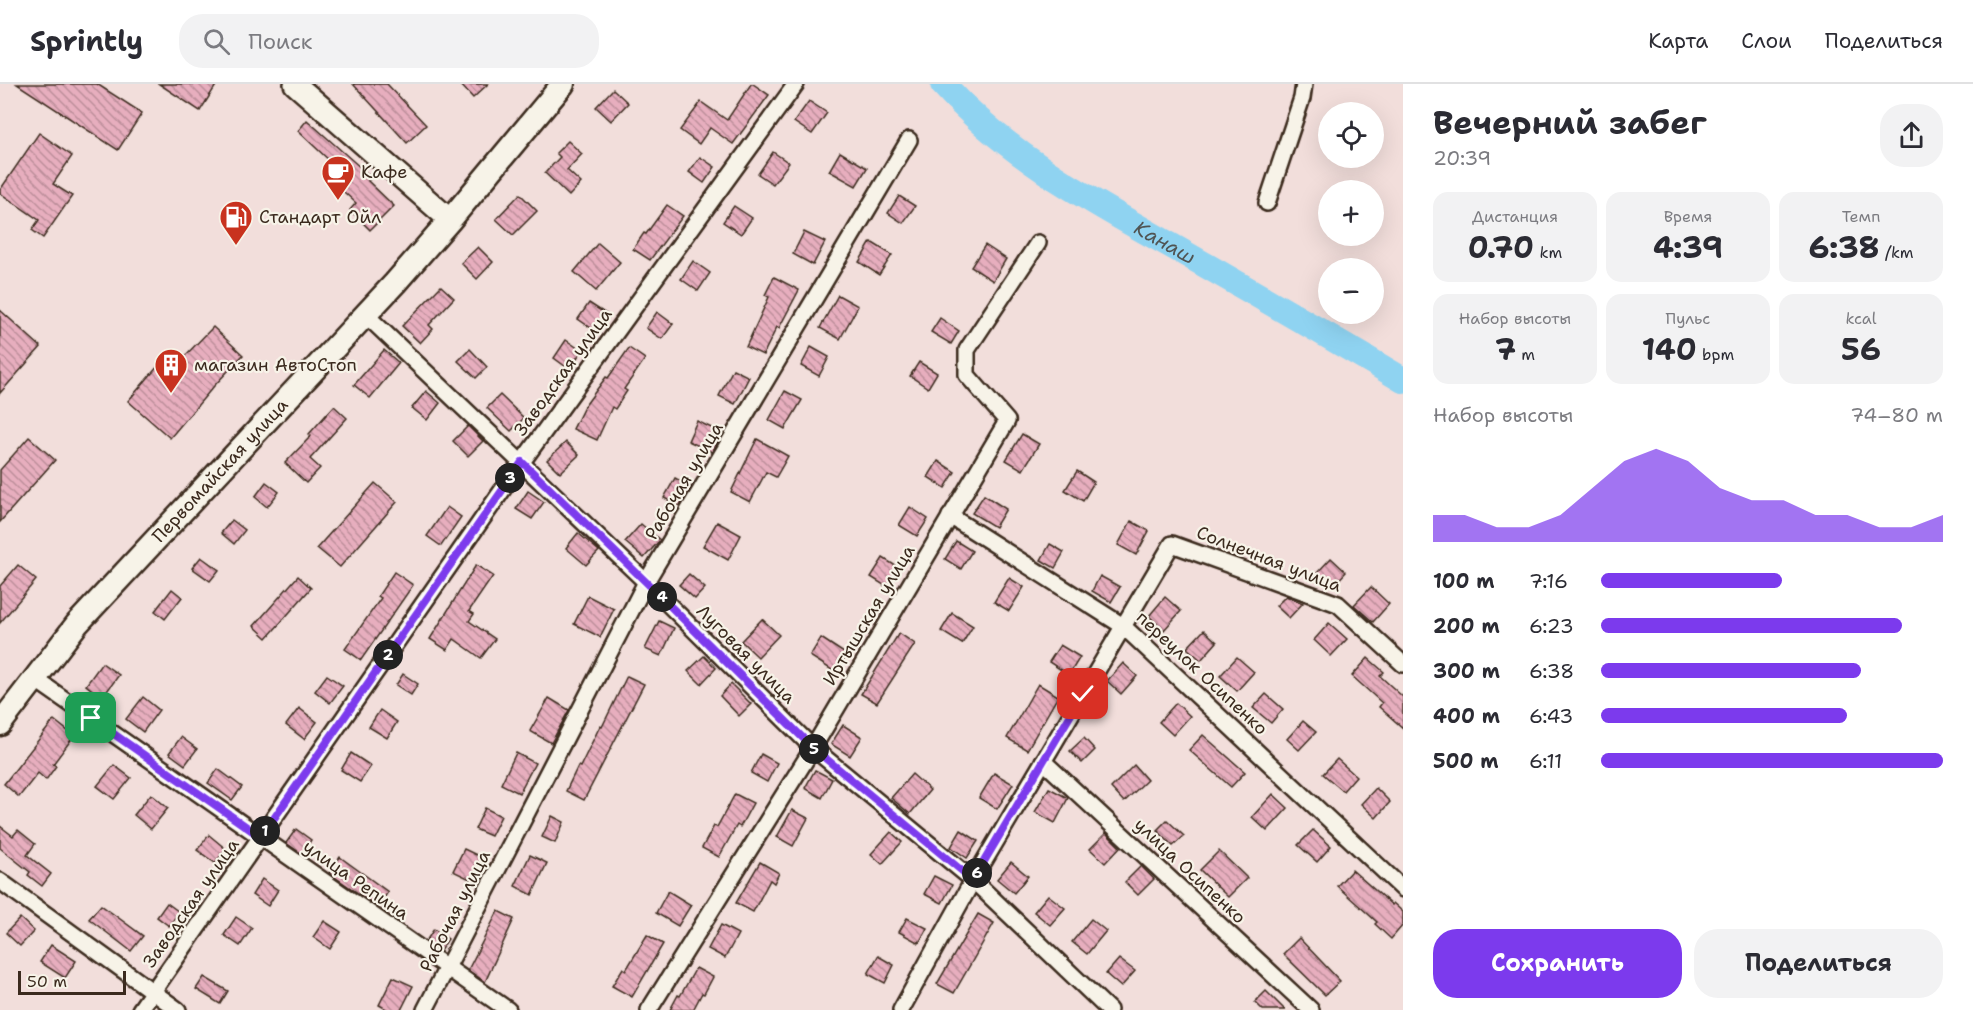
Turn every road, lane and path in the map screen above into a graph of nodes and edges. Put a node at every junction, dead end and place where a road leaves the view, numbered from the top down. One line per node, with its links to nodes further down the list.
1 (295, 84): 7 (main road)
2 (563, 84): 7 (main road, Первомайская улица)
3 (796, 84): 10 (street, Заводская улица)
4 (1304, 84): 6 (street)
5 (909, 140): 12 (street, Рабочая улица)
6 (1268, 203)
7 (450, 220): 9 (main road, Первомайская улица)
8 (1038, 243): 11 (street, Иртышская улица)
9 (366, 315): 10 (street, Луговая улица); 15 (main road, Первомайская улица)
10 (522, 462): 12 (street, Луговая улица); 19 (street, Заводская улица)
11 (950, 516): 13 (street, переулок Осипенко); 17 (street, Иртышская улица)
12 (646, 582): 17 (street, Луговая улица); 23 (street, Рабочая улица)
13 (1124, 626): 14 (street, Солнечная улица); 18 (street); 22 (street, переулок Осипенко)
14 (1403, 664)
15 (35, 679): 16 (main road, Первомайская улица); 19 (street, улица Репина)
16 (0, 724)
17 (813, 748): 21 (street, Луговая улица); 29 (street, Иртышская улица)
18 (1043, 761): 21 (street); 32 (street, улица Осипенко)
19 (261, 837): 23 (street, улица Репина); 24 (street, Заводская улица)
20 (0, 880): 24 (street)
21 (973, 880): 30 (street); 31 (street, Луговая улица)
22 (1403, 889)
23 (448, 968): 27 (street, Рабочая улица); 28 (street, улица Репина)
24 (153, 992): 25 (street, Заводская улица); 26 (street)
25 (140, 1010)
26 (178, 1010)
27 (425, 1010)
28 (508, 1010)
29 (649, 1010)
30 (901, 1010)
31 (1108, 1010)
32 (1311, 1010)

